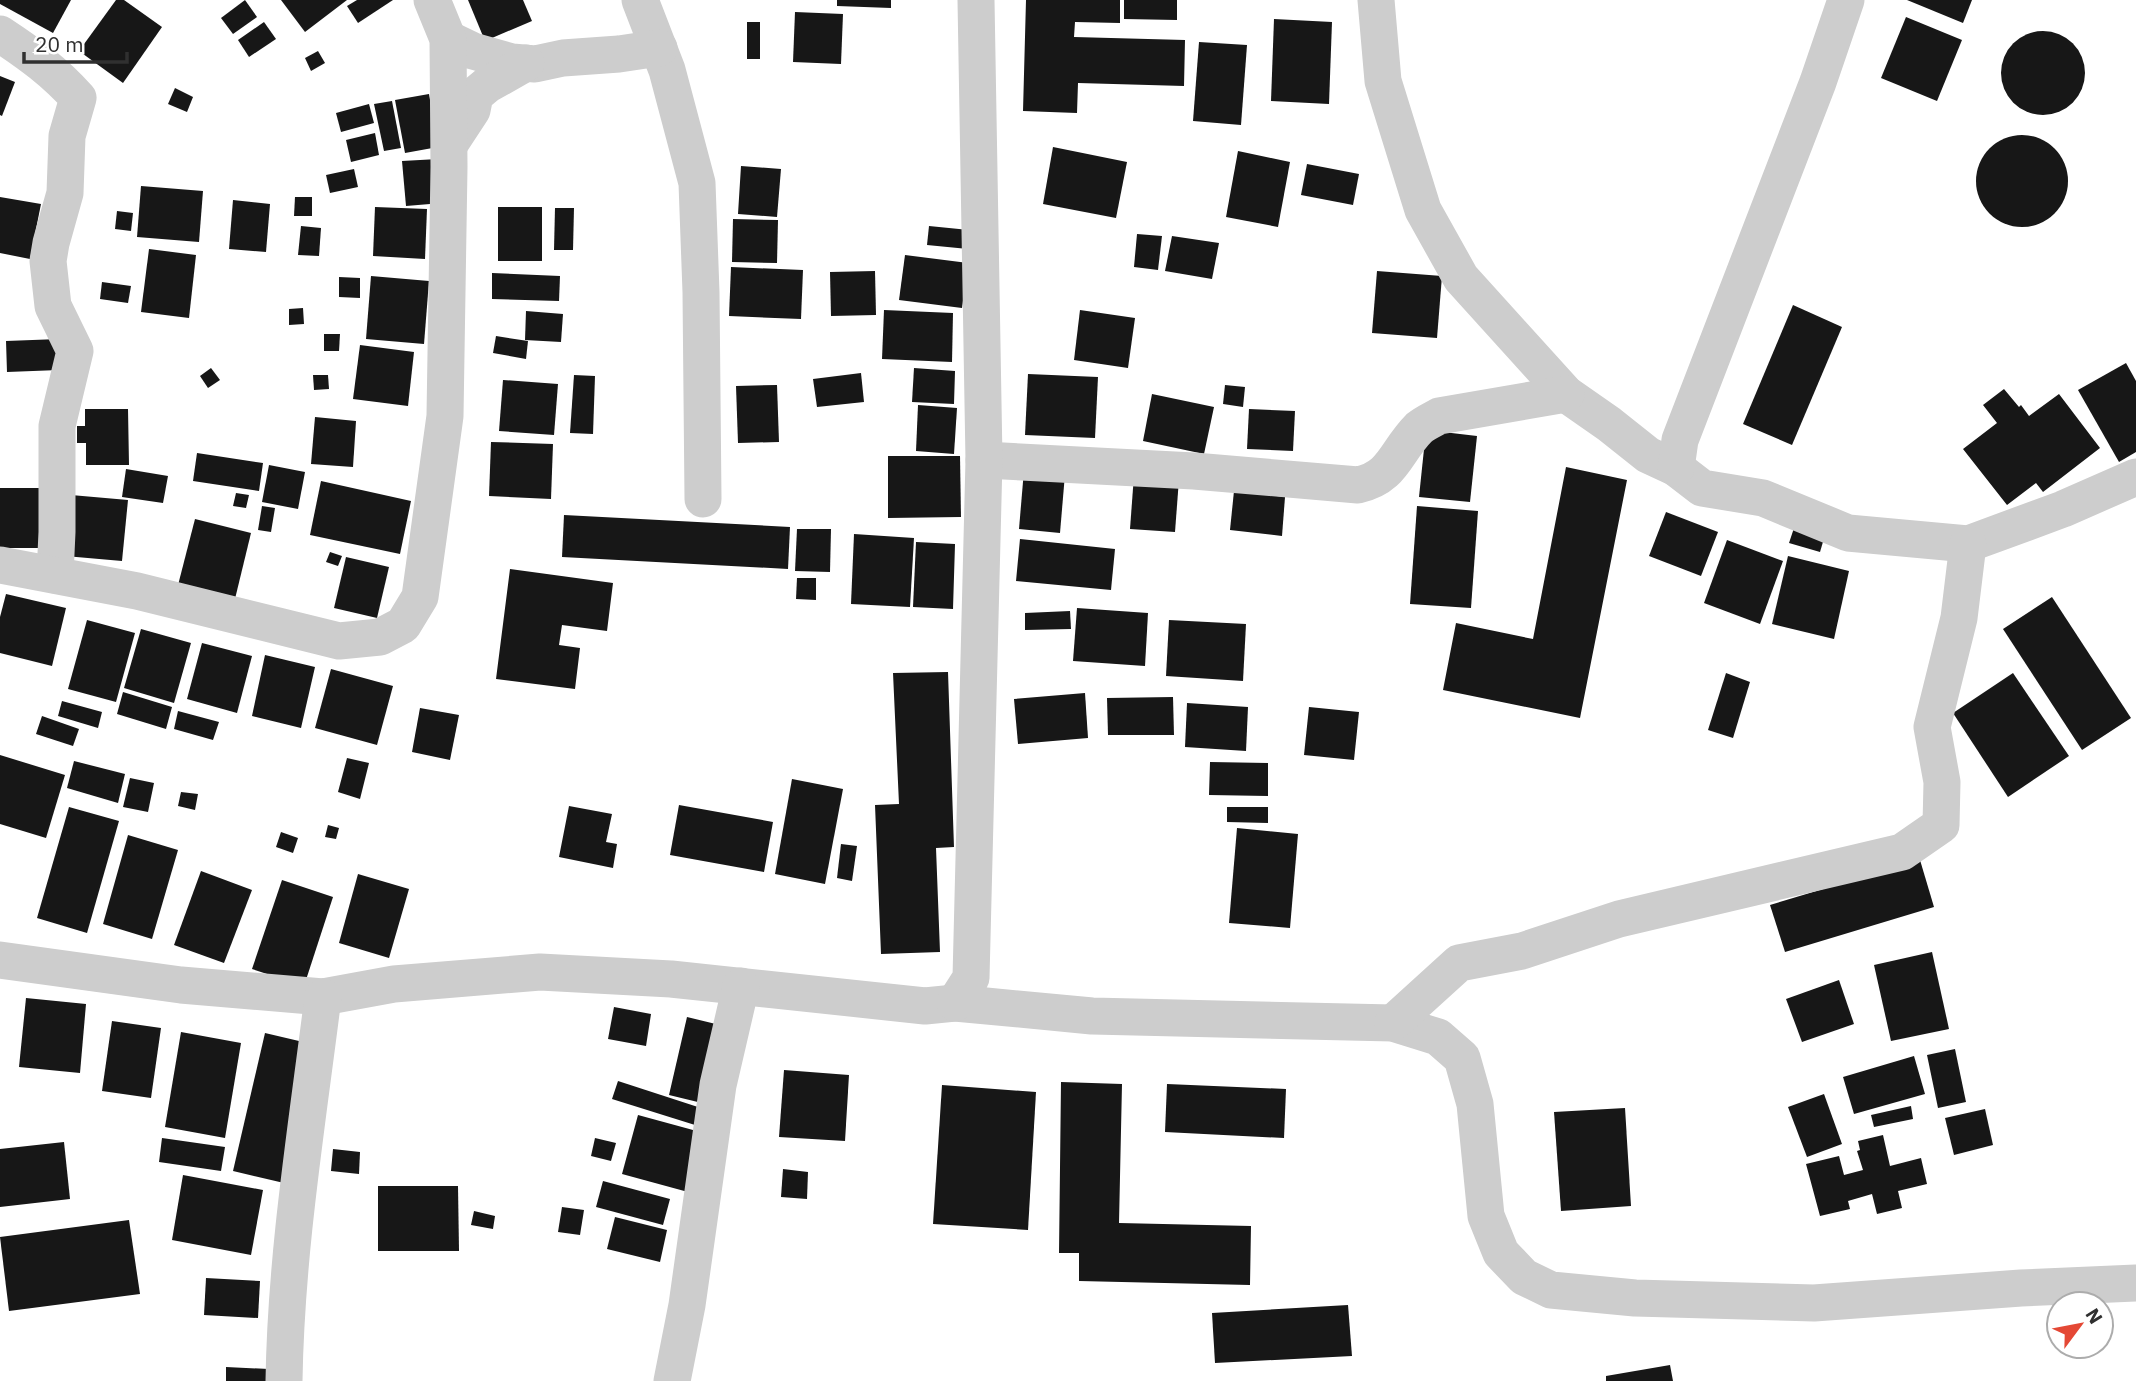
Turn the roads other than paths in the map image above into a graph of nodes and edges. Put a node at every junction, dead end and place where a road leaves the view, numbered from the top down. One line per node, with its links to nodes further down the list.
1 (432, 0): 7 (street)
2 (640, 0): 8 (street)
3 (976, 0): 12 (street)
4 (1376, 0): 11 (street)
5 (1846, 0): 13 (street)
6 (0, 34): 18 (street)
7 (448, 38): 9 (street); 10 (street)
8 (659, 48): 9 (street); 15 (street)
9 (526, 63): 10 (street)
10 (448, 145): 18 (street)
11 (1566, 394): 12 (street); 13 (street)
12 (984, 460): 22 (street)
13 (1675, 468): 16 (street)
14 (2136, 477): 16 (street)
15 (703, 499)
16 (1968, 544): 23 (street)
17 (0, 565): 18 (street)
18 (55, 575)
19 (1, 964): 21 (street)
20 (740, 986): 21 (street); 22 (street); 26 (street)
21 (323, 997): 25 (street)
22 (955, 1003): 23 (street)
23 (1393, 1024): 24 (street)
24 (2136, 1283)
25 (284, 1381)
26 (672, 1381)

